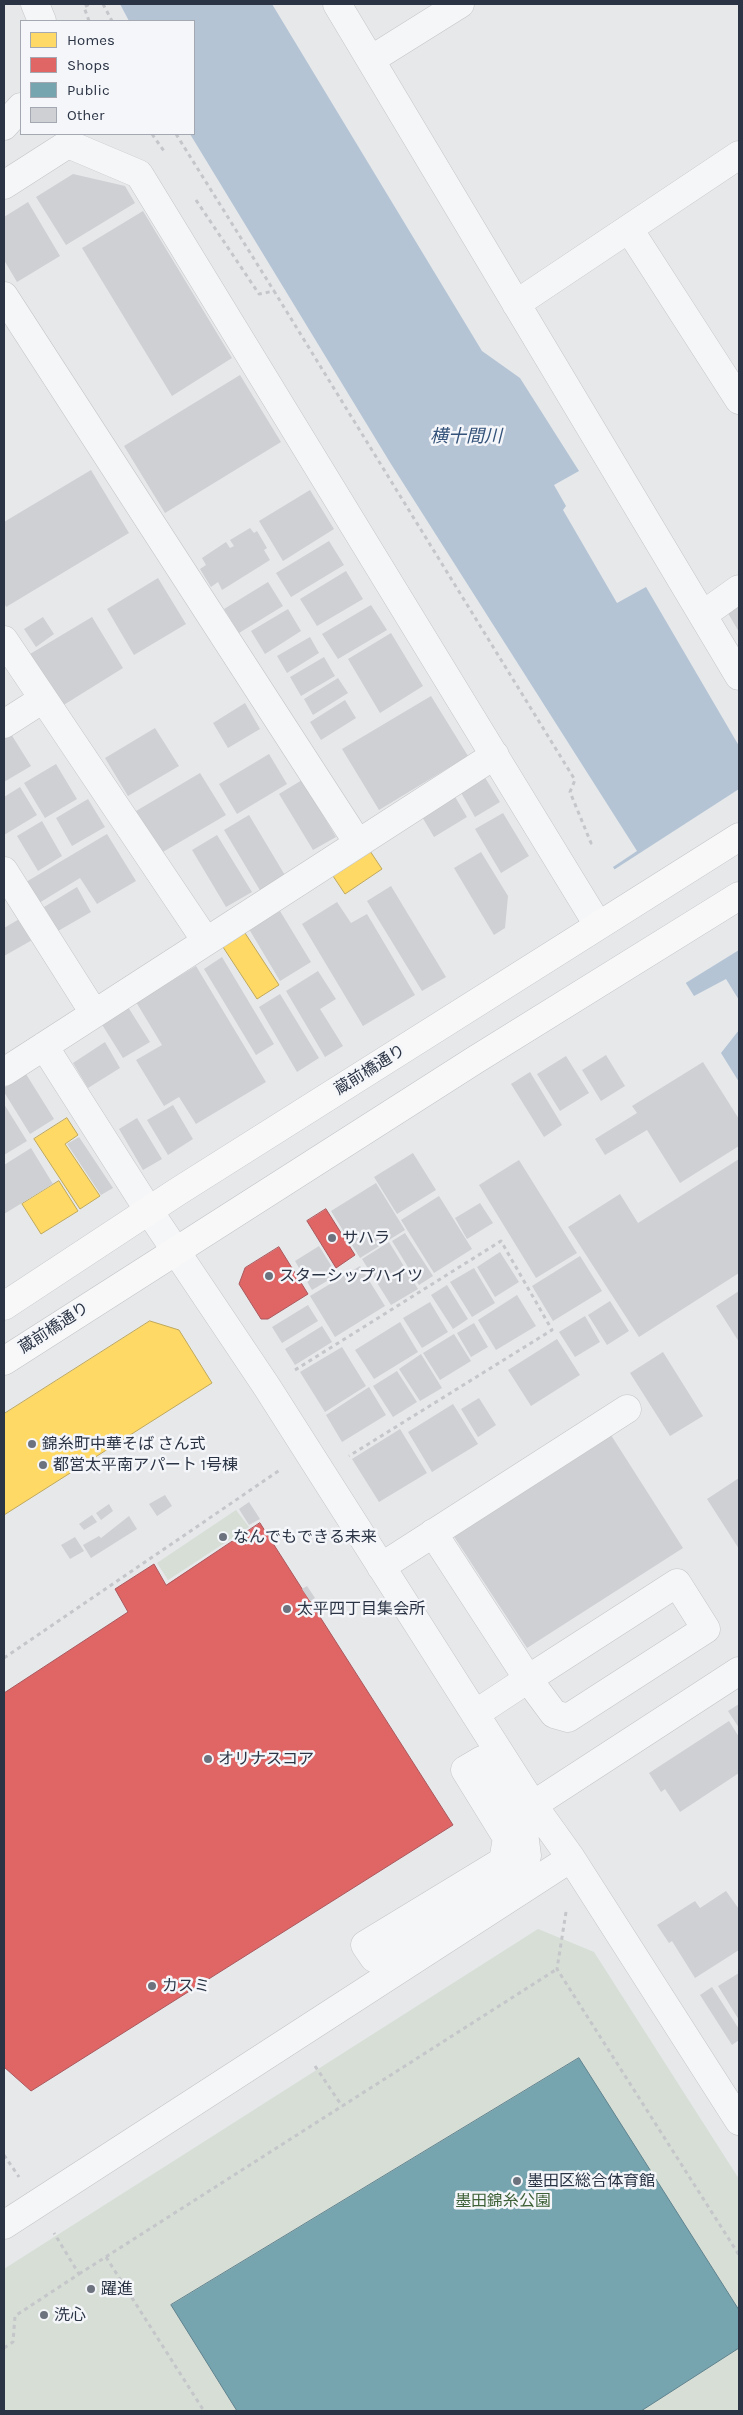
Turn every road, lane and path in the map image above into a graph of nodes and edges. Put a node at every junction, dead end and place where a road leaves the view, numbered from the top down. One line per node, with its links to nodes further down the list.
1 (35, 4): 6 (street)
2 (90, 4): 7 (path)
3 (103, 4): 8 (path)
4 (337, 4): 9 (street)
5 (460, 4): 9 (street)
6 (42, 20)
7 (89, 20)
8 (111, 20)
9 (372, 59): 21 (street)
10 (20, 108): 11 (street)
11 (4, 126)
12 (153, 135): 15 (path)
13 (177, 135): 19 (path)
14 (739, 155): 18 (street)
15 (168, 158)
16 (4, 185): 29 (street)
17 (195, 198): 19 (path)
18 (629, 228): 21 (street); 22 (street)
19 (274, 291): 30 (path)
20 (4, 296): 32 (street)
21 (516, 304): 24 (street)
22 (739, 400)
23 (739, 589): 24 (street)
24 (704, 614): 26 (street)
25 (4, 640): 27 (street)
26 (739, 676)
27 (42, 700): 28 (street); 36 (street)
28 (4, 724)
29 (495, 755): 32 (street); 35 (street)
30 (570, 792)
31 (739, 837): 35 (main road, 蔵前橋通り)
32 (358, 843): 36 (street)
33 (4, 870): 37 (street)
34 (739, 896): 41 (main road, 蔵前橋通り)
35 (606, 921): 40 (main road, 蔵前橋通り)
36 (206, 941): 37 (street)
37 (94, 1013): 38 (street)
38 (44, 1046): 39 (street); 40 (street)
39 (4, 1072)
40 (149, 1211): 41 (street); 42 (main road, 蔵前橋通り)
41 (176, 1251): 43 (main road, 蔵前橋通り); 44 (street)
42 (4, 1306)
43 (4, 1361)
44 (267, 1387): 47 (street); 47 (path)
45 (627, 1409): 48 (street)
46 (281, 1469): 50 (path)
47 (322, 1473): 49 (street)
48 (434, 1533): 49 (street); 52 (street)
49 (381, 1567): 53 (street)
50 (4, 1658)
51 (739, 1671): 54 (street)
52 (528, 1679): 52 (street); 53 (street)
53 (475, 1714): 54 (street)
54 (533, 1805): 56 (street)
55 (524, 1833): 55 (street)
56 (571, 1858): 59 (street); 62 (street)
57 (315, 2066): 58 (path)
58 (342, 2106): 64 (path); 65 (path)
59 (739, 2121)
60 (4, 2155): 61 (path)
61 (20, 2179)
62 (4, 2225)
63 (54, 2233): 66 (path)
64 (739, 2255)
65 (106, 2257): 66 (path); 68 (path)
66 (79, 2274): 67 (path)
67 (4, 2348)
68 (204, 2411)

